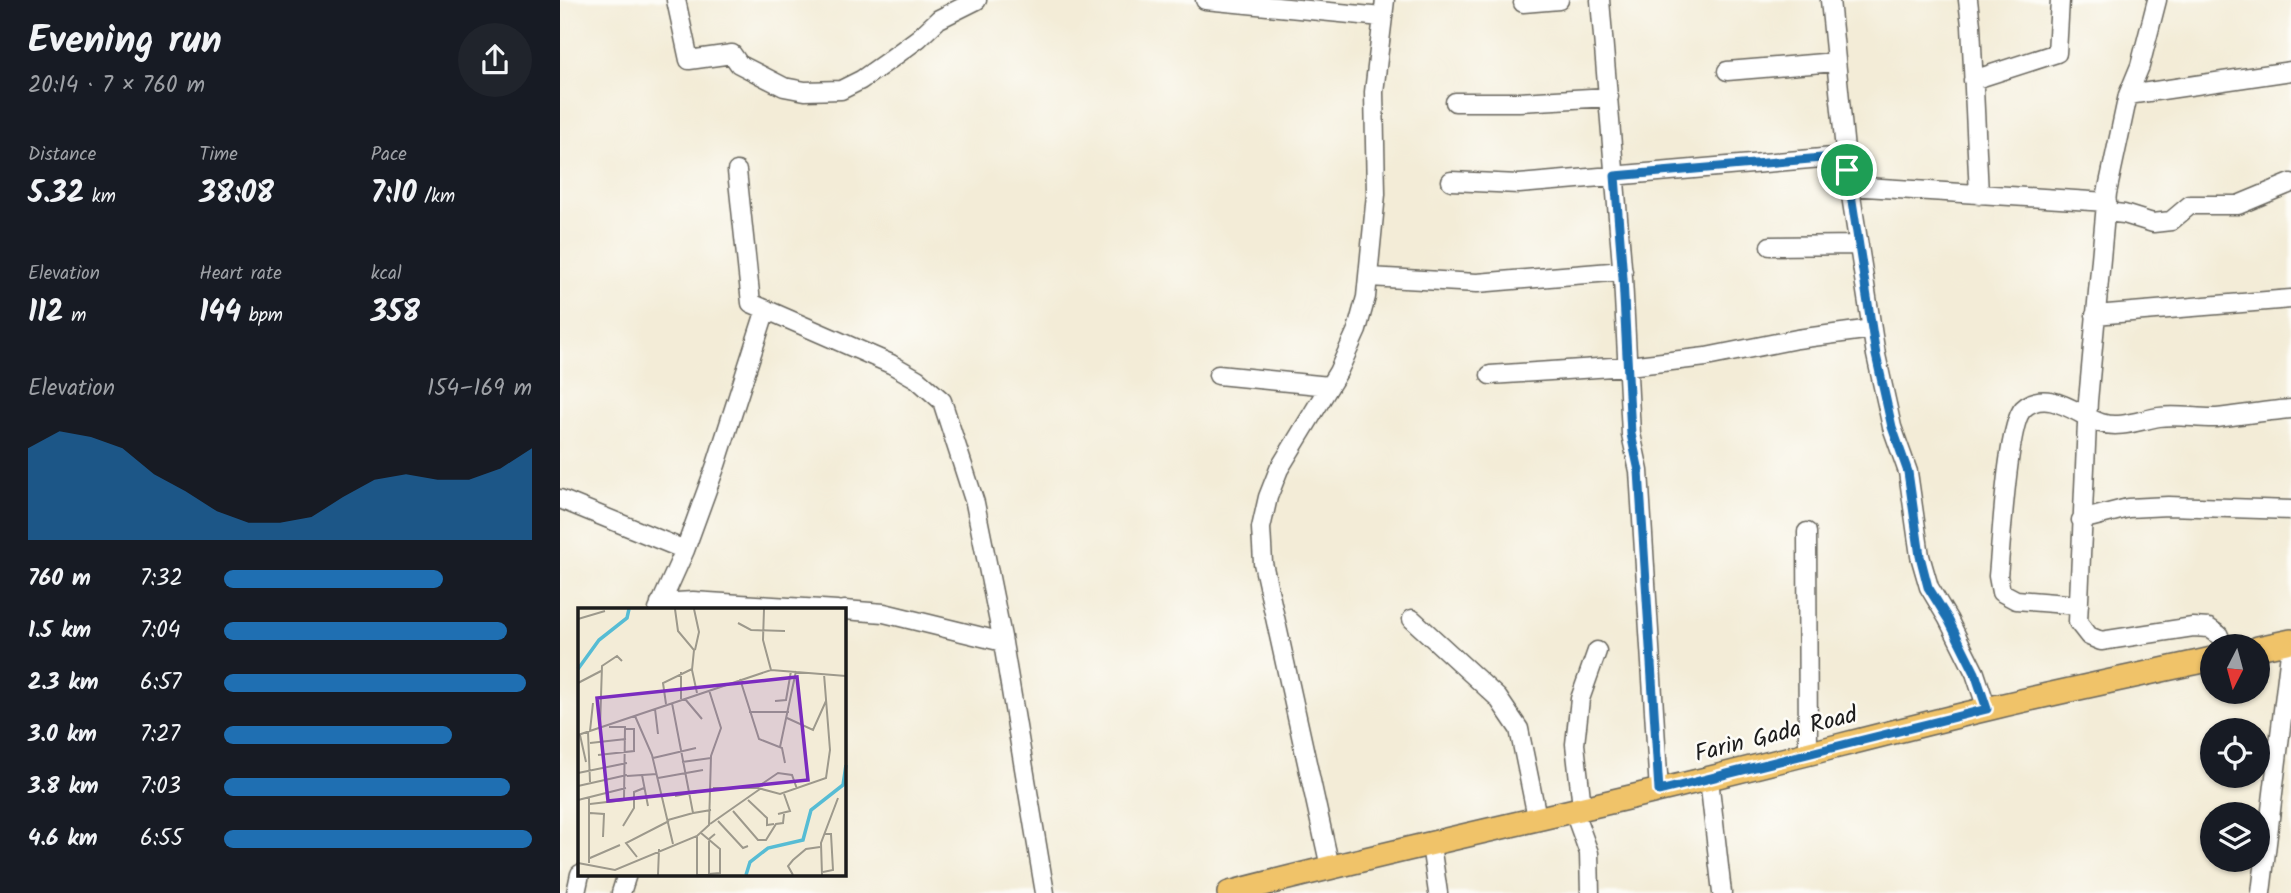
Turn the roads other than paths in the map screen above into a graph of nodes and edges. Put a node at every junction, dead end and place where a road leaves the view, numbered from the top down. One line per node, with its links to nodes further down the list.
1 (676, 0): 2 (street)
2 (977, 0)
3 (1559, 0): 10 (street)
4 (1600, 0): 17 (street)
5 (1830, 0): 12 (street)
6 (1968, 0): 15 (street)
7 (2060, 0): 15 (street)
8 (2157, 0): 16 (street)
9 (1217, 1): 11 (street)
10 (1522, 3)
11 (1383, 8): 30 (street)
12 (1835, 62): 13 (street); 19 (street)
13 (1727, 71)
14 (2291, 71): 16 (street)
15 (1973, 79): 25 (street)
16 (2128, 95): 26 (street)
17 (1609, 97): 18 (street); 21 (street)
18 (1455, 102)
19 (1845, 156): 21 (street); 24 (street)
20 (737, 171): 32 (street)
21 (1615, 176): 22 (street); 29 (street)
22 (1451, 181)
23 (2291, 183): 26 (street)
24 (1849, 186): 25 (street); 27 (street)
25 (1979, 195): 26 (street)
26 (2106, 207): 33 (street)
27 (1859, 245): 28 (street); 34 (street)
28 (1770, 246)
29 (1623, 271): 30 (street); 35 (street)
30 (1368, 277): 38 (street)
31 (2291, 299): 33 (street)
32 (766, 309): 45 (street); 52 (street)
33 (2095, 315): 40 (street)
34 (1872, 329): 35 (street); 57 (street)
35 (1628, 366): 37 (street); 60 (street)
36 (1218, 375): 38 (street)
37 (1490, 375)
38 (1329, 386): 64 (street)
39 (2291, 409): 40 (street)
40 (2087, 415): 43 (street); 46 (street)
41 (560, 499): 45 (street)
42 (2291, 510): 43 (street)
43 (2081, 520): 46 (street)
44 (1807, 532): 58 (street)
45 (685, 550): 47 (street)
46 (2079, 604): 51 (street)
47 (659, 606): 48 (street)
48 (806, 608)
49 (845, 610): 52 (street)
50 (1412, 619): 62 (street)
51 (2218, 634)
52 (1003, 642): 67 (street)
53 (2291, 642): 54 (main road); 72 (street)
54 (2270, 646)
55 (1597, 651): 61 (street)
56 (2200, 662): 57 (main road, Farin Gada Road)
57 (1987, 709): 58 (main road, Farin Gada Road)
58 (1808, 755): 59 (main road, Farin Gada Road)
59 (1709, 779): 60 (main road, Farin Gada Road); 71 (street)
60 (1659, 791): 61 (main road, Farin Gada Road)
61 (1577, 808): 62 (main road, Farin Gada Road); 70 (street)
62 (1537, 817): 63 (main road, Farin Gada Road)
63 (1431, 845): 64 (main road, Farin Gada Road); 69 (street)
64 (1330, 867): 68 (main road, Farin Gada Road)
65 (625, 876): 66 (street)
66 (621, 893)
67 (1045, 893)
68 (1229, 893)
69 (1438, 893)
70 (1590, 893)
71 (1723, 893)
72 (2261, 893)

